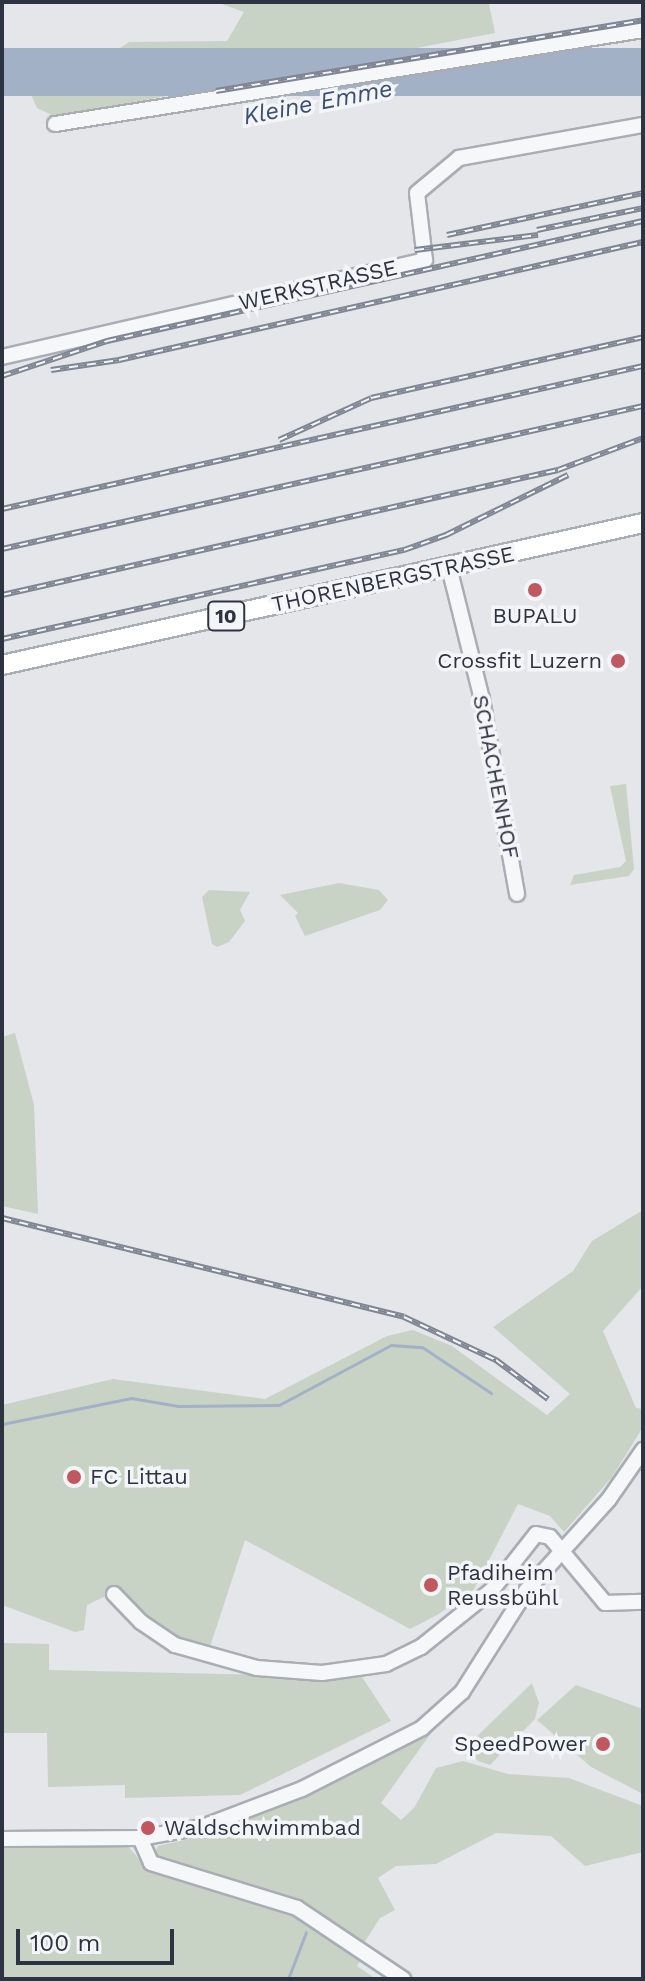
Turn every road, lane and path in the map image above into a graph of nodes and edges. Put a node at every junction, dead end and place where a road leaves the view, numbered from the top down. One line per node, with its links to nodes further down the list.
1 (643, 30): 2 (street)
2 (55, 124)
3 (643, 125): 4 (street, WERKSTRASSE)
4 (2, 357)
5 (643, 523): 6 (main road, THORENBERGSTRASSE / 10)
6 (449, 567): 7 (main road, THORENBERGSTRASSE / 10); 8 (street, SCHACHENHOF)
7 (2, 665)
8 (517, 894)
9 (643, 1450): 10 (street)
10 (561, 1549): 11 (street); 12 (street); 13 (street)
11 (114, 1594)
12 (643, 1602)
13 (140, 1838): 14 (street); 15 (street)
14 (2, 1839)
15 (403, 1979)

